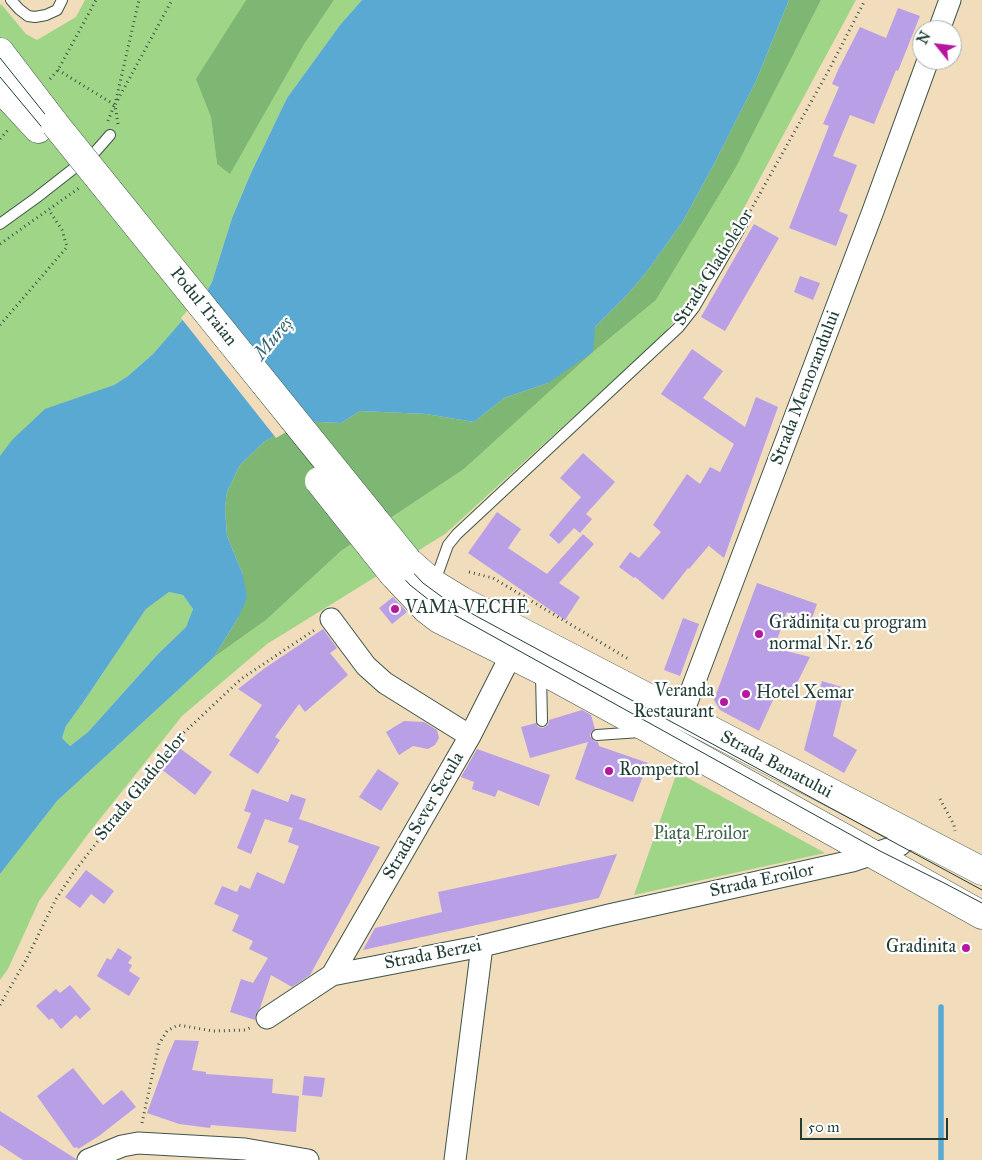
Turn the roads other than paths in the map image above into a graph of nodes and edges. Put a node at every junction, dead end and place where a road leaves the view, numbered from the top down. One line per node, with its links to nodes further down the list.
1 (11, 0): 2 (lane)
2 (62, 0)
3 (950, 0): 4 (street)
4 (943, 20)
5 (0, 52): 8 (main road)
6 (924, 70): 17 (street, Strada Memorandului)
7 (0, 88): 8 (main road)
8 (48, 129): 12 (main road, Podul Traian, bridge)
9 (110, 135): 10 (lane)
10 (0, 224)
11 (742, 225): 13 (lane, Strada Gladiolelor)
12 (401, 567): 13 (main road, Strada Banatului); 15 (main road, Strada Banatului)
13 (434, 584): 17 (main road, Strada Banatului)
14 (331, 619): 21 (street)
15 (510, 654): 16 (main road, Strada Banatului); 21 (street, Strada Sever Secula)
16 (541, 670): 18 (lane); 19 (main road, Strada Banatului)
17 (682, 715): 22 (main road, Strada Banatului)
18 (542, 722)
19 (651, 730): 20 (lane); 23 (main road, Strada Banatului)
20 (597, 735)
21 (470, 736): 28 (street, Strada Sever Secula)
22 (910, 835): 23 (street, Strada Eroilor); 24 (main road, Strada Banatului)
23 (872, 854): 25 (main road, Strada Banatului); 26 (street, Strada Eroilor)
24 (982, 871)
25 (982, 914)
26 (609, 915): 27 (street, Strada Berzei)
27 (482, 946): 28 (street, Strada Berzei); 32 (street)
28 (332, 975): 29 (street, Strada Berzei)
29 (268, 1018)
30 (88, 1160): 31 (street)
31 (308, 1160)
32 (454, 1160)

